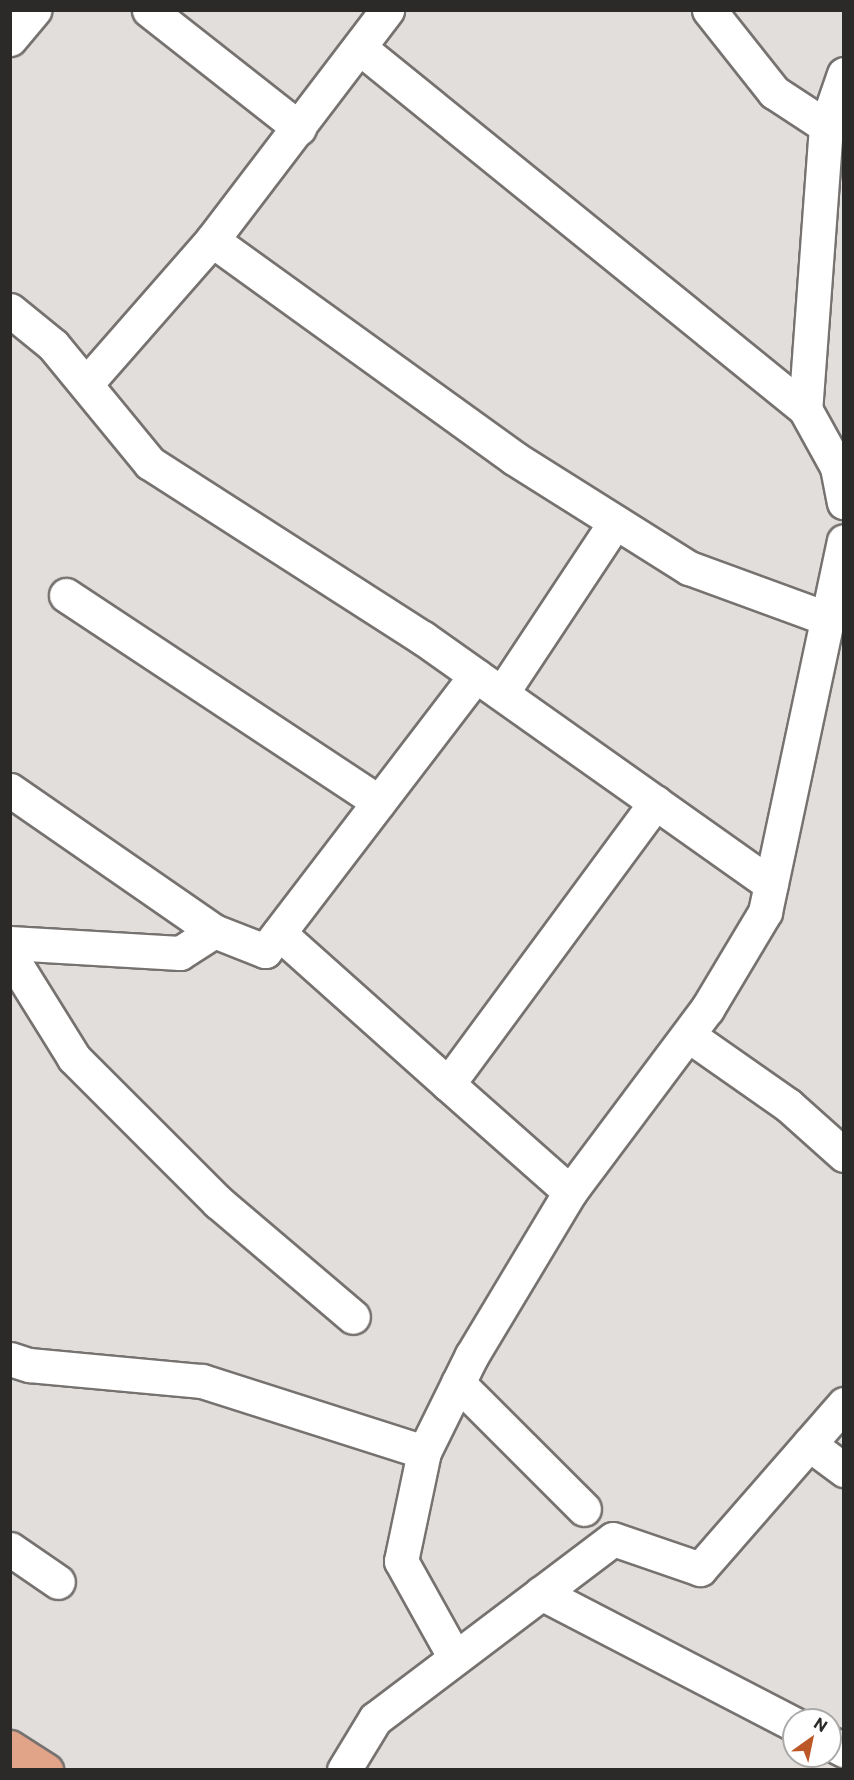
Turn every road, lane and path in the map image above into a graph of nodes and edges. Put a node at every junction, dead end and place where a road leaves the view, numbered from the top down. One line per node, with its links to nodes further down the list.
1 (34, 10): 5 (street)
2 (149, 10): 9 (street)
3 (387, 10): 6 (street)
4 (709, 10): 8 (street)
5 (10, 39)
6 (360, 48): 9 (street); 14 (street)
7 (843, 74): 8 (street)
8 (826, 126): 10 (street)
9 (299, 128): 11 (street)
10 (831, 224): 14 (street)
11 (212, 240): 13 (street); 16 (street)
12 (10, 310): 13 (street)
13 (86, 384): 20 (street)
14 (805, 409): 15 (street)
15 (843, 502)
16 (615, 522): 19 (street); 21 (street)
17 (843, 541): 19 (street)
18 (66, 595): 23 (street)
19 (828, 619): 25 (street)
20 (476, 675): 21 (street); 23 (street)
21 (502, 693): 24 (street)
22 (10, 790): 26 (street)
23 (379, 802): 27 (street)
24 (656, 802): 25 (street); 31 (street)
25 (771, 884): 30 (street)
26 (214, 931): 27 (street); 28 (street)
27 (279, 933): 31 (street)
28 (10, 943)
29 (10, 955): 34 (street)
30 (688, 1035): 32 (street); 33 (street)
31 (448, 1084): 33 (street)
32 (843, 1155)
33 (570, 1192): 36 (street)
34 (353, 1317)
35 (10, 1359): 39 (street)
36 (458, 1383): 39 (street); 41 (street)
37 (843, 1404): 38 (street)
38 (809, 1444): 40 (street); 44 (street)
39 (424, 1452): 45 (street)
40 (843, 1470)
41 (584, 1509)
42 (10, 1549): 43 (street)
43 (58, 1582)
44 (541, 1593): 45 (street); 46 (street)
45 (455, 1658): 49 (street)
46 (782, 1718)
47 (10, 1747): 48 (main road)
48 (46, 1770)
49 (344, 1770)

